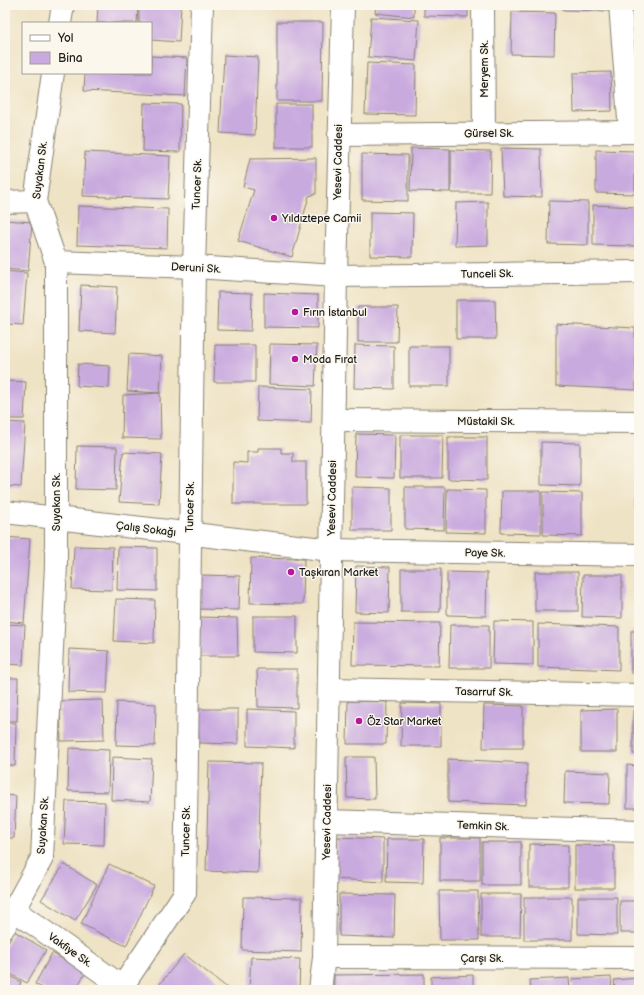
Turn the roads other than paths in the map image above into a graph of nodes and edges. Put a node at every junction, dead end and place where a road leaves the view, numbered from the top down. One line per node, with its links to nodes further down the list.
1 (63, 5): 6 (street)
2 (202, 5): 14 (street, Tuncer Sk.)
3 (343, 5): 10 (street, Yesevi Caddesi)
4 (483, 5): 9 (street, Meryem Sk.)
5 (620, 5): 8 (street)
6 (60, 22)
7 (53, 74): 11 (street, Suyakan Sk.)
8 (634, 132): 9 (street, Gürsel Sk.)
9 (484, 134): 10 (street, Gürsel Sk.)
10 (339, 135): 16 (street, Yesevi Caddesi)
11 (35, 201): 12 (street); 13 (street, Suyakan Sk.)
12 (5, 202)
13 (56, 262): 14 (street, Deruni Sk.); 20 (street, Suyakan Sk.)
14 (194, 267): 16 (street, Deruni Sk.); 21 (street, Tuncer Sk.)
15 (639, 272): 16 (street, Tunceli Sk.)
16 (336, 276): 17 (street, Yesevi Caddesi)
17 (334, 420): 18 (street, Müstakil Sk.); 22 (street, Yesevi Caddesi)
18 (639, 422)
19 (5, 512): 20 (street, Çalış Sokağı)
20 (56, 518): 21 (street, Çalış Sokağı); 28 (street, Suyakan Sk.)
21 (189, 534): 22 (street, Çalış Sokağı); 31 (street, Tuncer Sk.)
22 (331, 550): 23 (street, Paye Sk.); 24 (street, Yesevi Caddesi)
23 (639, 555)
24 (329, 690): 25 (street, Tasarruf Sk.); 26 (street, Yesevi Caddesi)
25 (639, 695)
26 (327, 821): 27 (street, Temkin Sk.); 29 (street, Yesevi Caddesi)
27 (639, 831)
28 (11, 904): 31 (street, Vakfiye Sk.)
29 (324, 957): 30 (street, Çarşı Sk.); 32 (street, Yesevi Caddesi)
30 (639, 958)
31 (123, 989)
32 (320, 990)

